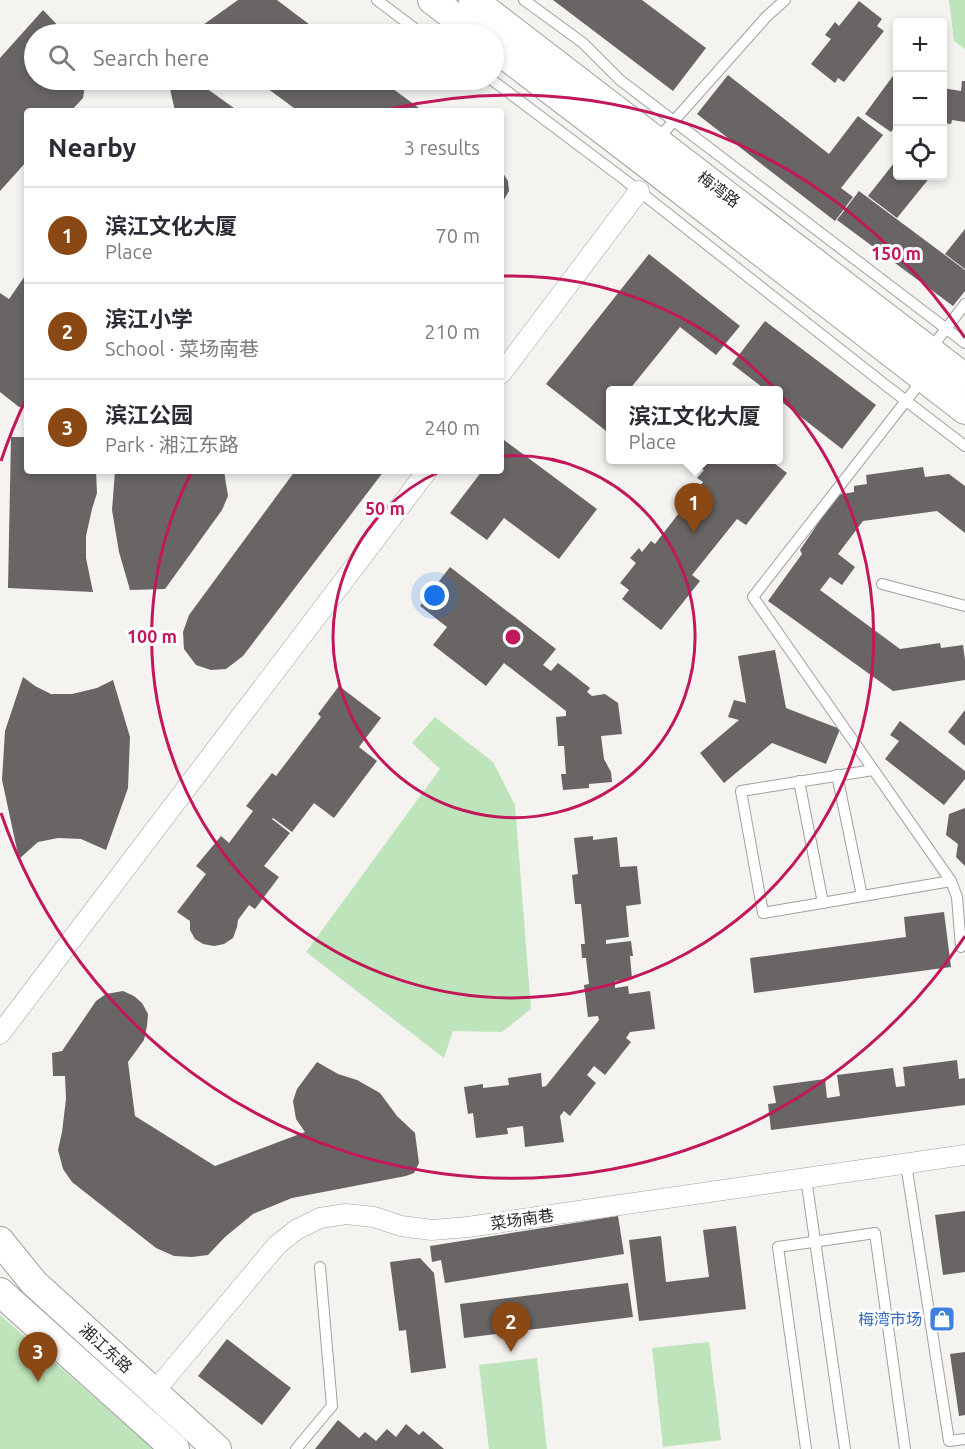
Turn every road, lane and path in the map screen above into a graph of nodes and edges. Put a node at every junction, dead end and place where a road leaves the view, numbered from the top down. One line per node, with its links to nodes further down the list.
1 (377, 0): 6 (lane)
2 (432, 0): 7 (street)
3 (473, 0): 10 (street, 梅湾路)
4 (524, 0): 10 (lane)
5 (785, 0): 10 (lane)
6 (409, 24)
7 (464, 24)
8 (504, 56): 11 (street, 梅湾路)
9 (504, 88): 11 (lane)
10 (665, 131): 12 (street, 梅湾路)
11 (647, 180): 17 (street); 19 (street, 梅湾路); 20 (lane)
12 (744, 191): 14 (lane); 16 (street, 梅湾路)
13 (965, 304): 14 (lane)
14 (946, 329): 15 (lane); 16 (lane)
15 (965, 343)
16 (929, 351): 18 (street, 梅湾路)
17 (504, 370)
18 (965, 378)
19 (924, 379): 20 (lane); 21 (street, 梅湾路)
20 (906, 401): 22 (lane); 26 (lane)
21 (965, 410)
22 (965, 446)
23 (425, 474): 33 (street)
24 (882, 584): 25 (lane)
25 (965, 606)
26 (873, 770): 27 (lane); 29 (lane)
27 (837, 775): 28 (lane); 30 (lane)
28 (799, 781): 31 (lane); 31 (lane)
29 (951, 881): 30 (lane); 32 (lane)
30 (862, 896): 31 (lane)
31 (823, 903)
32 (960, 947)
33 (0, 1035)
34 (965, 1155): 35 (street, 菜场南巷)
35 (906, 1164): 36 (street, 菜场南巷); 42 (lane)
36 (806, 1178): 38 (lane); 41 (street, 菜场南巷)
37 (0, 1241): 41 (street, 湘江东路)
38 (815, 1242): 46 (lane); 47 (lane); 48 (lane)
39 (320, 1267): 45 (lane)
40 (0, 1292): 43 (street, 湘江东路)
41 (154, 1392): 44 (street, 湘江东路)
42 (965, 1439)
43 (175, 1449)
44 (217, 1449)
45 (296, 1449)
46 (806, 1449)
47 (845, 1449)
48 (905, 1449)

